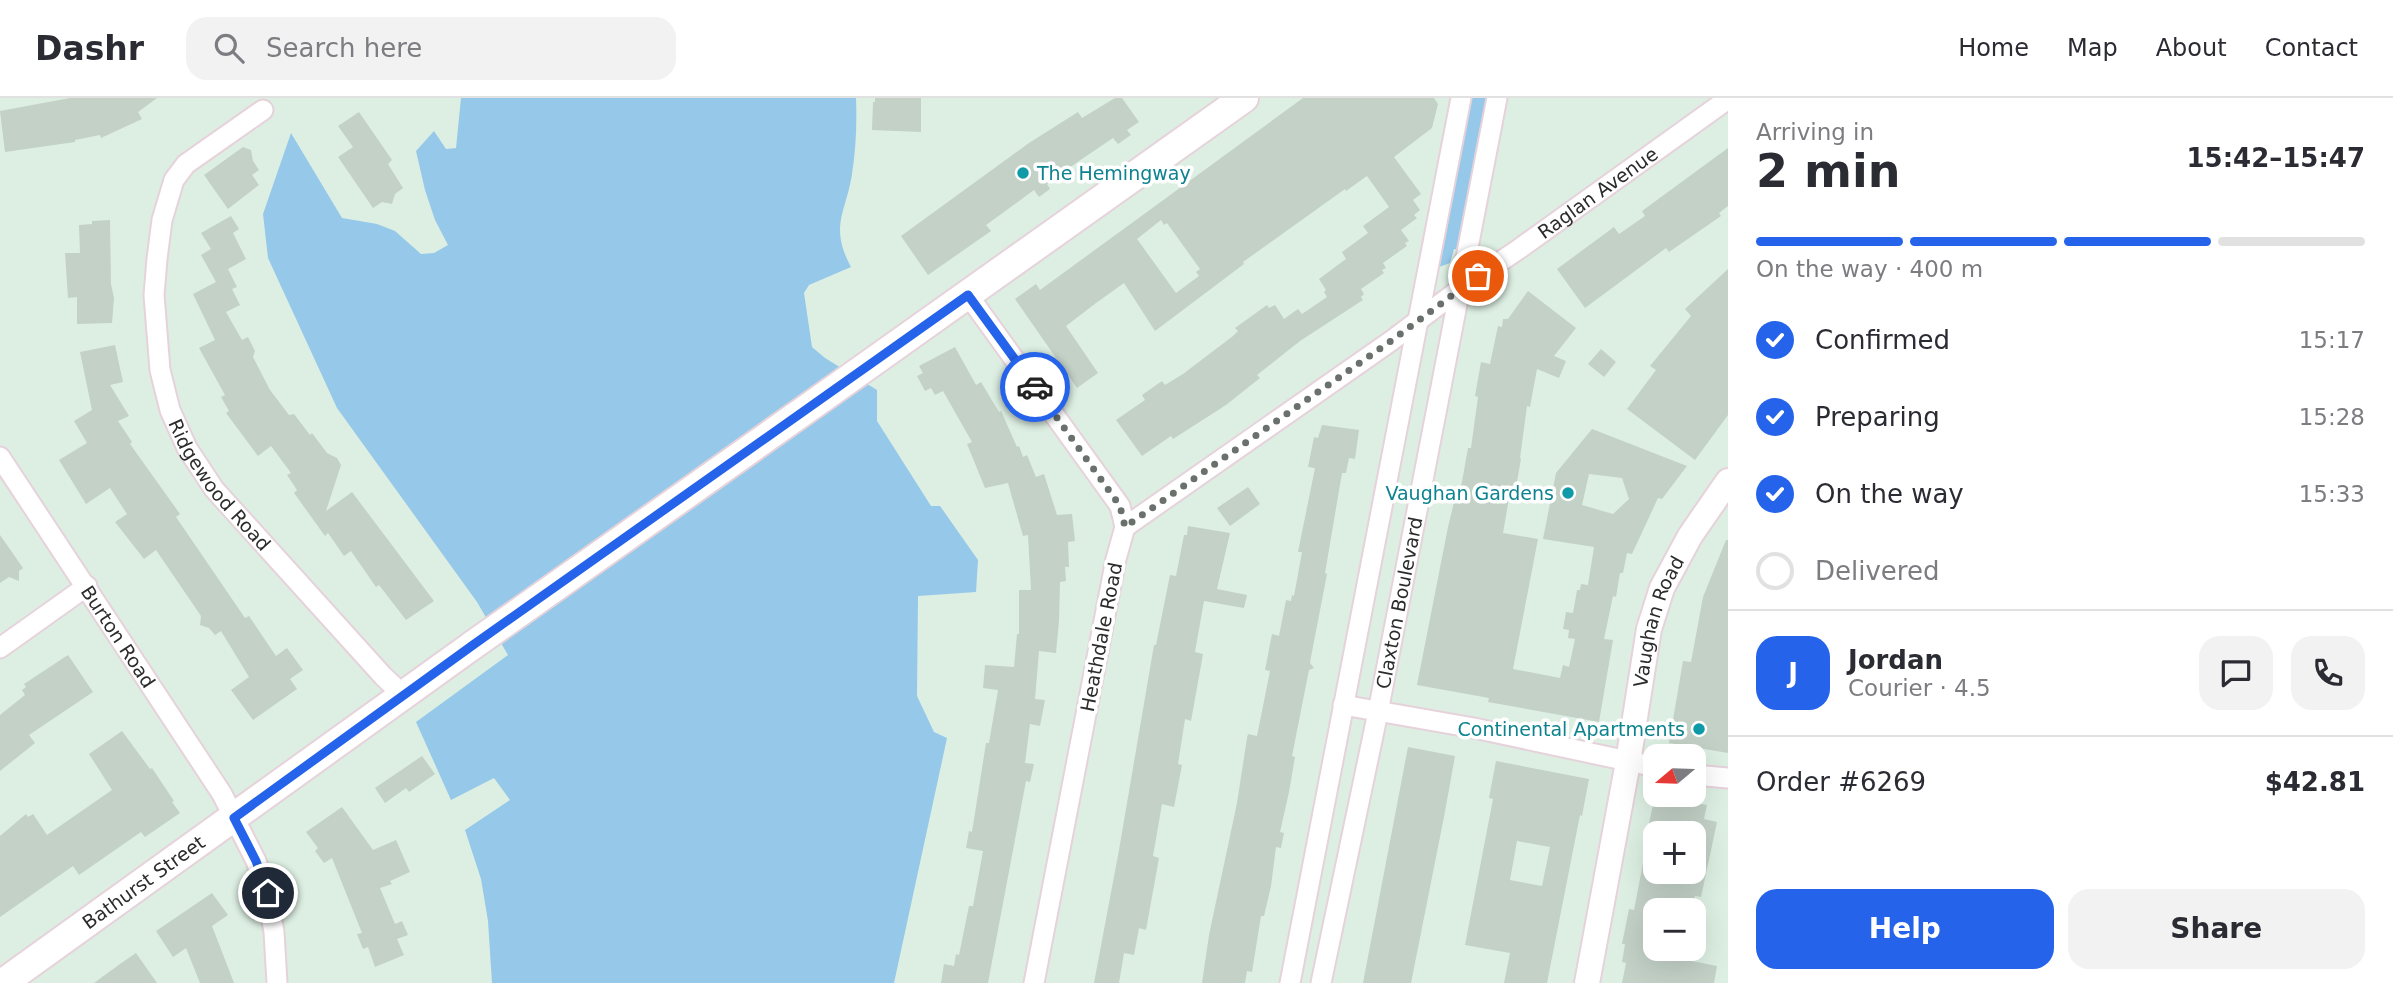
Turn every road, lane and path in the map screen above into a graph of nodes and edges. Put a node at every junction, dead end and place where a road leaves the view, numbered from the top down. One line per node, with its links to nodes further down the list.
1 (1244, 98): 7 (main road, Bathurst Street)
2 (1461, 98): 8 (street, Claxton Boulevard)
3 (1497, 98): 6 (street, Claxton Boulevard)
4 (1728, 99): 6 (street, Raglan Avenue)
5 (263, 110): 14 (street, Ridgewood Road)
6 (1460, 289): 8 (street, Raglan Avenue); 16 (street, Claxton Boulevard)
7 (968, 295): 11 (street); 14 (main road, Bathurst Street, bridge)
8 (1419, 319): 11 (street, Raglan Avenue); 15 (street, Claxton Boulevard)
9 (0, 457): 12 (street, Burton Road)
10 (1728, 481): 17 (street, Vaughan Road)
11 (1125, 527): 24 (street, Heathdale Road)
12 (87, 586): 13 (street); 21 (street, Burton Road)
13 (0, 648)
14 (404, 695): 21 (main road, Bathurst Street)
15 (1343, 705): 16 (street); 25 (street, Claxton Boulevard)
16 (1378, 712): 17 (street); 26 (street, Claxton Boulevard)
17 (1628, 762): 18 (street); 27 (street, Vaughan Road)
18 (1643, 765)
19 (1706, 776): 20 (street)
20 (1728, 778)
21 (234, 818): 22 (main road, Bathurst Street); 23 (street, Burton Road)
22 (3, 983)
23 (277, 983)
24 (1034, 983)
25 (1290, 983)
26 (1321, 983)
27 (1587, 983)

